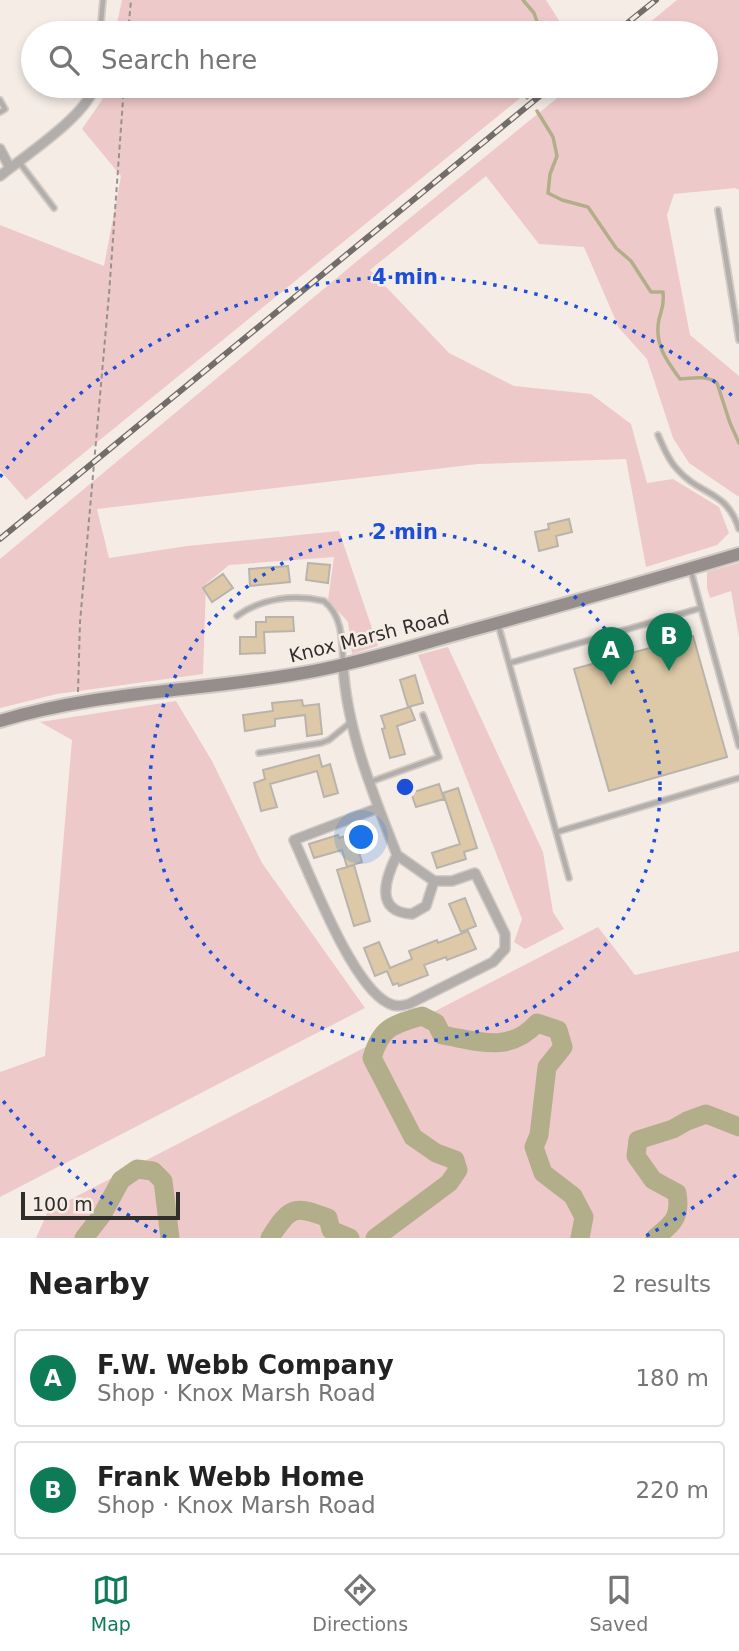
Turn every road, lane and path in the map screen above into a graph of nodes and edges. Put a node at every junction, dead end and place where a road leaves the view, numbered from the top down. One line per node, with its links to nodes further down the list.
1 (103, 0): 3 (lane)
2 (131, 0): 4 (path)
3 (101, 21)
4 (129, 21)
5 (89, 98): 10 (street)
6 (123, 98): 24 (path)
7 (0, 100): 8 (lane)
8 (0, 112)
9 (0, 149): 10 (street)
10 (14, 165): 11 (street); 12 (lane)
11 (0, 176)
12 (54, 208)
13 (718, 210): 14 (lane)
14 (739, 340)
15 (658, 435): 16 (lane)
16 (739, 528)
17 (739, 554): 18 (main road, Knox Marsh Road)
18 (690, 569): 19 (lane); 21 (main road, Knox Marsh Road)
19 (701, 607): 22 (lane); 28 (lane)
20 (237, 616): 23 (lane)
21 (498, 623): 22 (lane); 23 (main road, Knox Marsh Road)
22 (510, 663): 33 (lane)
23 (343, 665): 24 (main road, Knox Marsh Road); 27 (street)
24 (78, 703): 26 (main road, Knox Marsh Road)
25 (424, 715): 31 (lane)
26 (0, 721)
27 (352, 722): 29 (lane); 31 (street)
28 (739, 746)
29 (259, 753)
30 (739, 778): 33 (lane)
31 (369, 782): 32 (street)
32 (378, 808): 34 (street); 36 (street)
33 (556, 832): 35 (lane)
34 (397, 855): 36 (street); 36 (street)
35 (569, 878)
36 (435, 881)

